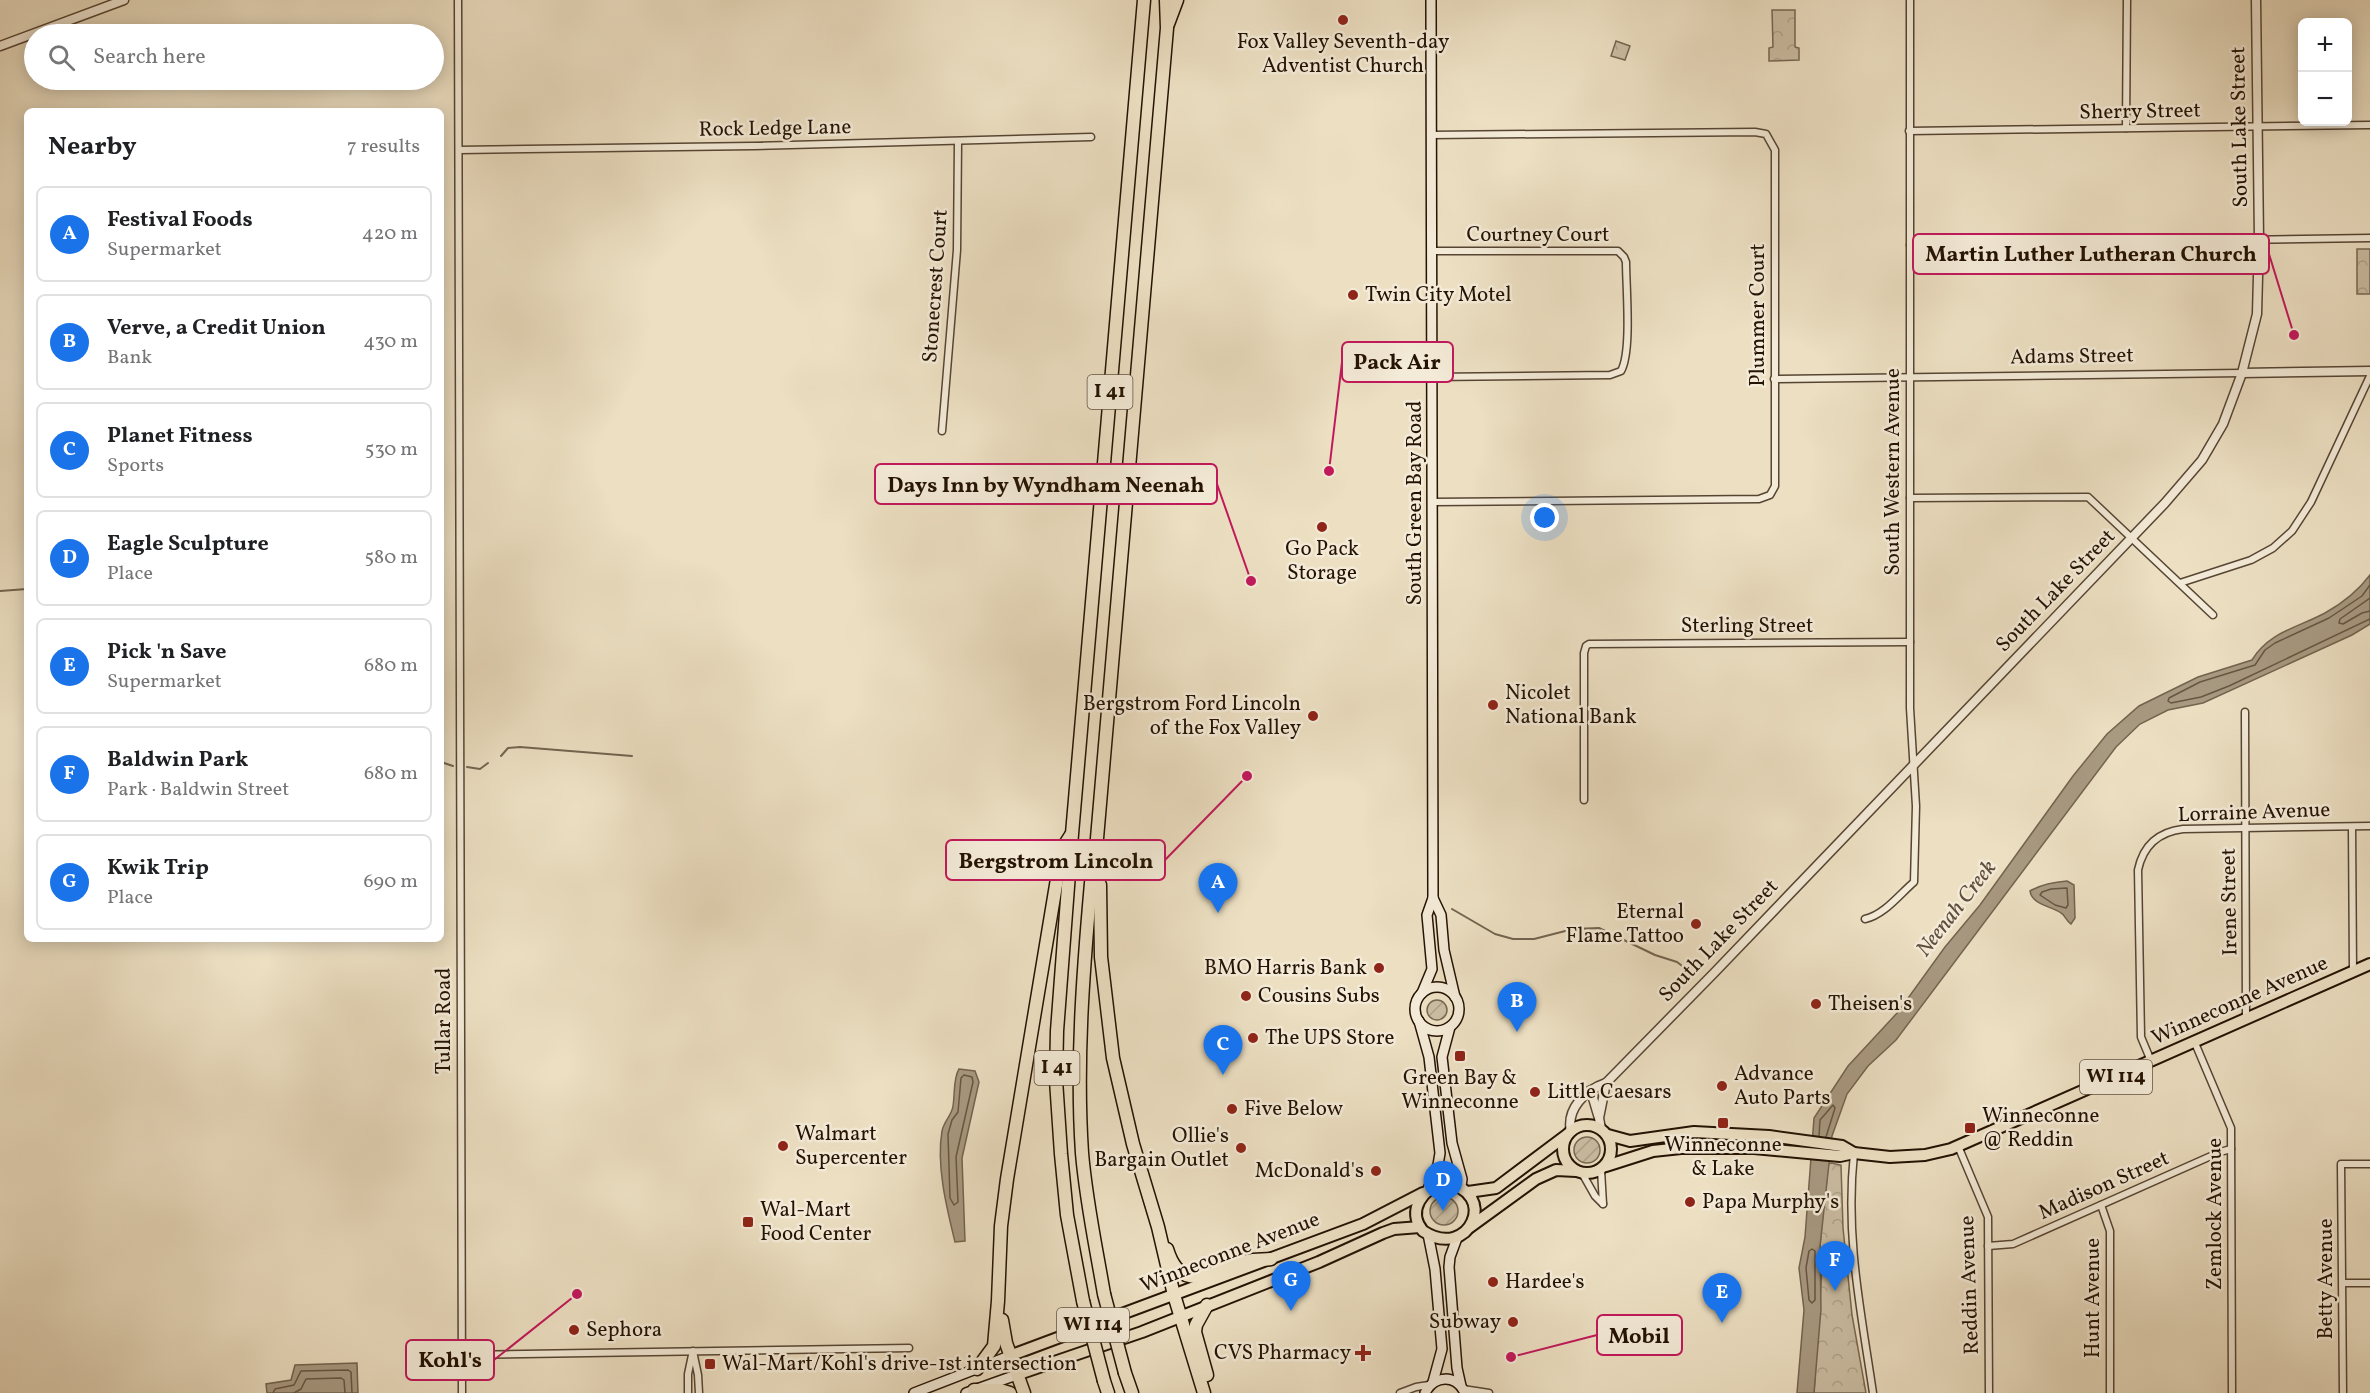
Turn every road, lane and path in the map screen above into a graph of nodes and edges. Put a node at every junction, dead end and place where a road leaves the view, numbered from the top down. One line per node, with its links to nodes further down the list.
1 (124, 0): 10 (street)
2 (458, 0): 21 (street, Tullar Road)
3 (1144, 0): 45 (highway, I 41)
4 (1166, 0): 11 (highway, I 41)
5 (1177, 0): 11 (highway)
6 (1431, 0): 18 (main road, South Green Bay Road)
7 (1910, 0): 17 (street, South Western Avenue)
8 (2127, 0): 16 (street)
9 (2256, 0): 15 (street, South Lake Street)
10 (59, 24)
11 (1167, 28): 46 (highway, I 41)
12 (24, 37): 13 (street)
13 (0, 46)
14 (2370, 125): 15 (street, Sherry Street)
15 (2257, 126): 16 (street, Sherry Street); 23 (street, South Lake Street)
16 (2127, 128): 17 (street, Sherry Street)
17 (1910, 131): 24 (street, South Western Avenue)
18 (1431, 135): 25 (main road, South Green Bay Road); 31 (street, Plummer Court)
19 (1091, 137): 20 (street, Rock Ledge Lane)
20 (958, 142): 21 (street, Rock Ledge Lane); 32 (street, Stonecrest Court)
21 (459, 150): 86 (street, Tullar Road)
22 (2370, 238): 23 (street)
23 (2259, 239): 24 (street); 27 (street, South Lake Street)
24 (1910, 245): 30 (street, South Western Avenue)
25 (1432, 251): 29 (main road, South Green Bay Road); 29 (street, Courtney Court)
26 (2370, 371): 27 (street, Adams Street)
27 (2242, 373): 30 (street, Adams Street); 35 (street, South Lake Street)
28 (2370, 376): 36 (street)
29 (1432, 377): 34 (main road, South Green Bay Road)
30 (1910, 378): 31 (street, Adams Street); 33 (street, South Western Avenue)
31 (1774, 379): 34 (street, Plummer Court)
32 (942, 431)
33 (1910, 498): 35 (street); 38 (street, South Western Avenue)
34 (1433, 502): 47 (main road, South Green Bay Road)
35 (2132, 537): 36 (street); 40 (street, South Lake Street)
36 (2180, 583): 37 (street)
37 (2213, 615)
38 (1910, 642): 40 (street, South Western Avenue); 41 (street, Sterling Street)
39 (2245, 712): 44 (street, Irene Street)
40 (1912, 767): 48 (street, South Western Avenue); 58 (street, South Lake Street)
41 (1584, 800)
42 (2370, 826): 43 (street, Lorraine Avenue)
43 (2352, 827): 44 (street, Lorraine Avenue); 50 (street)
44 (2245, 828): 53 (street, Irene Street); 57 (street, Lorraine Avenue)
45 (1072, 834): 81 (highway); 99 (highway, I 41, bridge)
46 (1094, 873): 72 (highway); 100 (highway, I 41, bridge)
47 (1433, 898): 51 (main road, South Green Bay Road); 52 (main road, South Green Bay Road)
48 (1865, 919)
49 (2370, 964): 50 (main road, Winneconne Avenue / WI 114)
50 (2353, 972): 53 (main road, Winneconne Avenue / WI 114)
51 (1422, 993): 52 (main road); 54 (main road)
52 (1455, 997): 55 (main road)
53 (2246, 1020): 56 (main road, Winneconne Avenue / WI 114)
54 (1419, 1021): 55 (main road); 70 (main road)
55 (1450, 1027): 69 (main road)
56 (2194, 1043): 57 (main road, Winneconne Avenue / WI 114); 63 (street, Zemlock Avenue)
57 (2151, 1062): 62 (main road, Winneconne Avenue / WI 114)
58 (1606, 1083): 59 (street, South Lake Street); 60 (street)
59 (1589, 1091): 60 (street); 61 (street, South Lake Street)
60 (1603, 1128): 61 (main road); 64 (main road, Winneconne Avenue / WI 114); 67 (main road)
61 (1570, 1133): 68 (main road); 69 (main road)
62 (1958, 1146): 65 (main road, Winneconne Avenue / WI 114); 76 (street, Reddin Avenue)
63 (2231, 1149): 71 (street, Madison Street); 108 (street, Zemlock Avenue)
64 (1831, 1150): 65 (main road, Winneconne Avenue / WI 114); 67 (main road, Winneconne Avenue / WI 114)
65 (1854, 1153): 105 (street)
66 (2370, 1164): 78 (street, Betty Avenue)
67 (1604, 1168): 68 (main road); 68 (street)
68 (1579, 1172): 73 (main road)
69 (1465, 1189): 70 (main road); 73 (main road)
70 (1426, 1191): 74 (main road); 77 (main road, Winneconne Avenue / WI 114)
71 (2101, 1205): 76 (street, Madison Street); 107 (street, Hunt Avenue)
72 (1158, 1227): 77 (highway); 80 (highway)
73 (1470, 1227): 75 (main road)
74 (1424, 1231): 75 (main road); 82 (main road, Winneconne Avenue / WI 114); 90 (main road)
75 (1457, 1238): 91 (main road)
76 (1988, 1246): 106 (street, Reddin Avenue)
77 (1271, 1259): 80 (main road, Winneconne Avenue / WI 114)
78 (2343, 1283): 79 (street); 109 (street, Betty Avenue)
79 (2370, 1283)
80 (1174, 1295): 83 (highway); 87 (main road, Winneconne Avenue / WI 114)
81 (998, 1300): 87 (highway); 88 (highway)
82 (1207, 1305): 83 (main road, Winneconne Avenue / WI 114); 102 (highway)
83 (1181, 1316): 89 (main road, Winneconne Avenue / WI 114); 101 (highway)
84 (909, 1348): 85 (street)
85 (693, 1351): 86 (street); 94 (street); 95 (street)
86 (462, 1354): 93 (street, Tullar Road)
87 (1012, 1355): 88 (main road, Winneconne Avenue); 89 (highway)
88 (977, 1369): 96 (main road, Winneconne Avenue)
89 (1019, 1374): 92 (main road, Winneconne Avenue); 98 (highway)
90 (1429, 1387): 91 (main road); 103 (street)
91 (1463, 1389): 104 (street)
92 (970, 1392): 97 (highway)
93 (462, 1393)
94 (688, 1393)
95 (699, 1393)
96 (914, 1393)
97 (1010, 1393)
98 (1024, 1393)
99 (1108, 1393)
100 (1132, 1393)
101 (1204, 1393)
102 (1213, 1393)
103 (1400, 1393)
104 (1489, 1393)
105 (1873, 1393)
106 (1989, 1393)
107 (2110, 1393)
108 (2232, 1393)
109 (2343, 1393)

